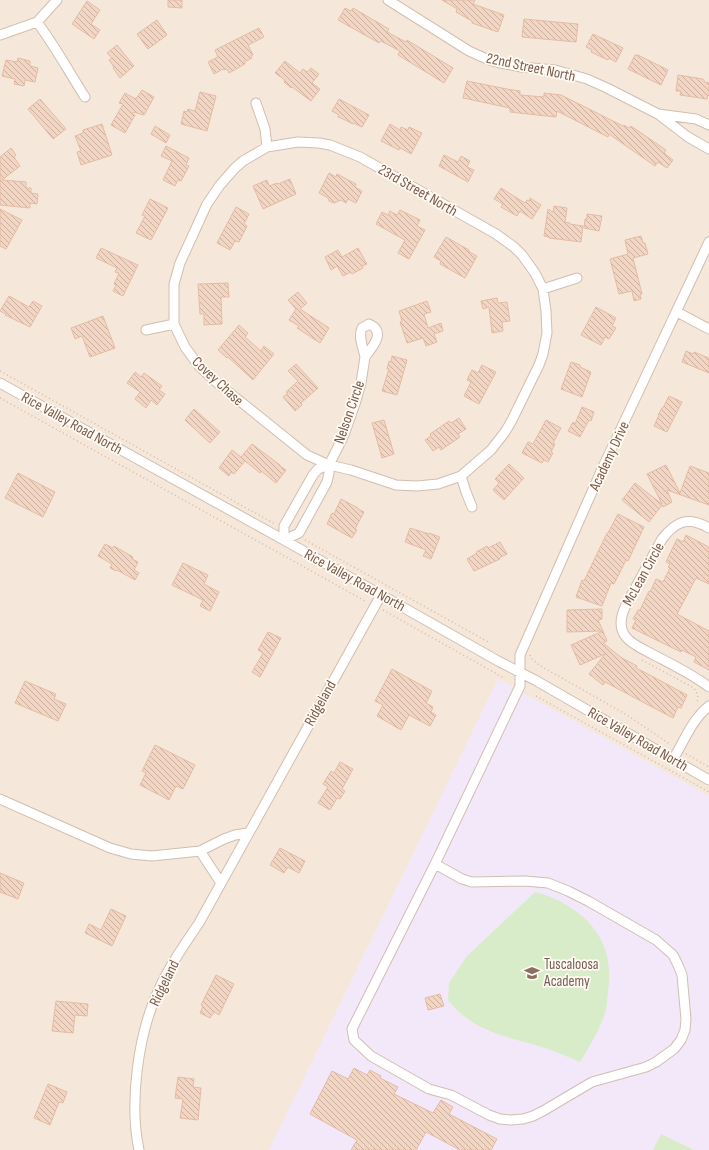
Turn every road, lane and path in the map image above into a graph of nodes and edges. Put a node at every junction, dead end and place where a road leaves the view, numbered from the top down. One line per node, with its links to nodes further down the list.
1 (58, 0): 3 (street)
2 (388, 0): 7 (street, 22nd Street North)
3 (37, 22): 4 (street); 5 (street)
4 (0, 35)
5 (85, 97)
6 (256, 103): 9 (street)
7 (658, 114): 8 (street, 22nd Street North); 10 (street, 22nd Street North)
8 (709, 125)
9 (267, 147): 13 (street, 23rd Street North); 15 (street, Covey Chase)
10 (709, 149)
11 (709, 242): 14 (street, Academy Drive)
12 (577, 278): 13 (street)
13 (543, 289): 23 (street, Covey Chase)
14 (677, 312): 16 (street); 34 (street, Academy Drive)
15 (174, 324): 17 (street); 22 (street, Covey Chase)
16 (709, 329)
17 (146, 330)
18 (365, 357): 22 (street, Nelson Circle)
19 (0, 371): 25 (path)
20 (0, 383): 28 (street, Rice Valley Road North)
21 (0, 398): 30 (path)
22 (329, 465): 23 (street, Covey Chase); 25 (street); 27 (street)
23 (461, 476): 24 (street)
24 (472, 507)
25 (284, 528): 28 (street)
26 (709, 528): 36 (street, McLean Circle)
27 (296, 535): 28 (street); 31 (path)
28 (284, 540): 29 (street, Rice Valley Road North)
29 (381, 595): 30 (street, Ridgeland); 34 (street, Rice Valley Road North)
30 (374, 606): 35 (path); 46 (street, Ridgeland)
31 (490, 643)
32 (530, 652): 40 (path)
33 (642, 660): 39 (path)
34 (520, 672): 41 (street, Rice Valley Road North); 48 (street, Academy Drive)
35 (504, 678)
36 (709, 687)
37 (536, 696): 44 (path)
38 (709, 706): 39 (street)
39 (701, 715): 40 (street)
40 (679, 750): 41 (street); 42 (path)
41 (673, 759): 43 (street, Rice Valley Road North)
42 (709, 767)
43 (709, 780)
44 (709, 792)
45 (0, 798): 47 (street)
46 (248, 833): 47 (street); 49 (street, Ridgeland)
47 (200, 851): 49 (street)
48 (435, 864): 48 (street, Academy Drive)
49 (221, 883): 50 (street, Ridgeland)
50 (139, 1150)

